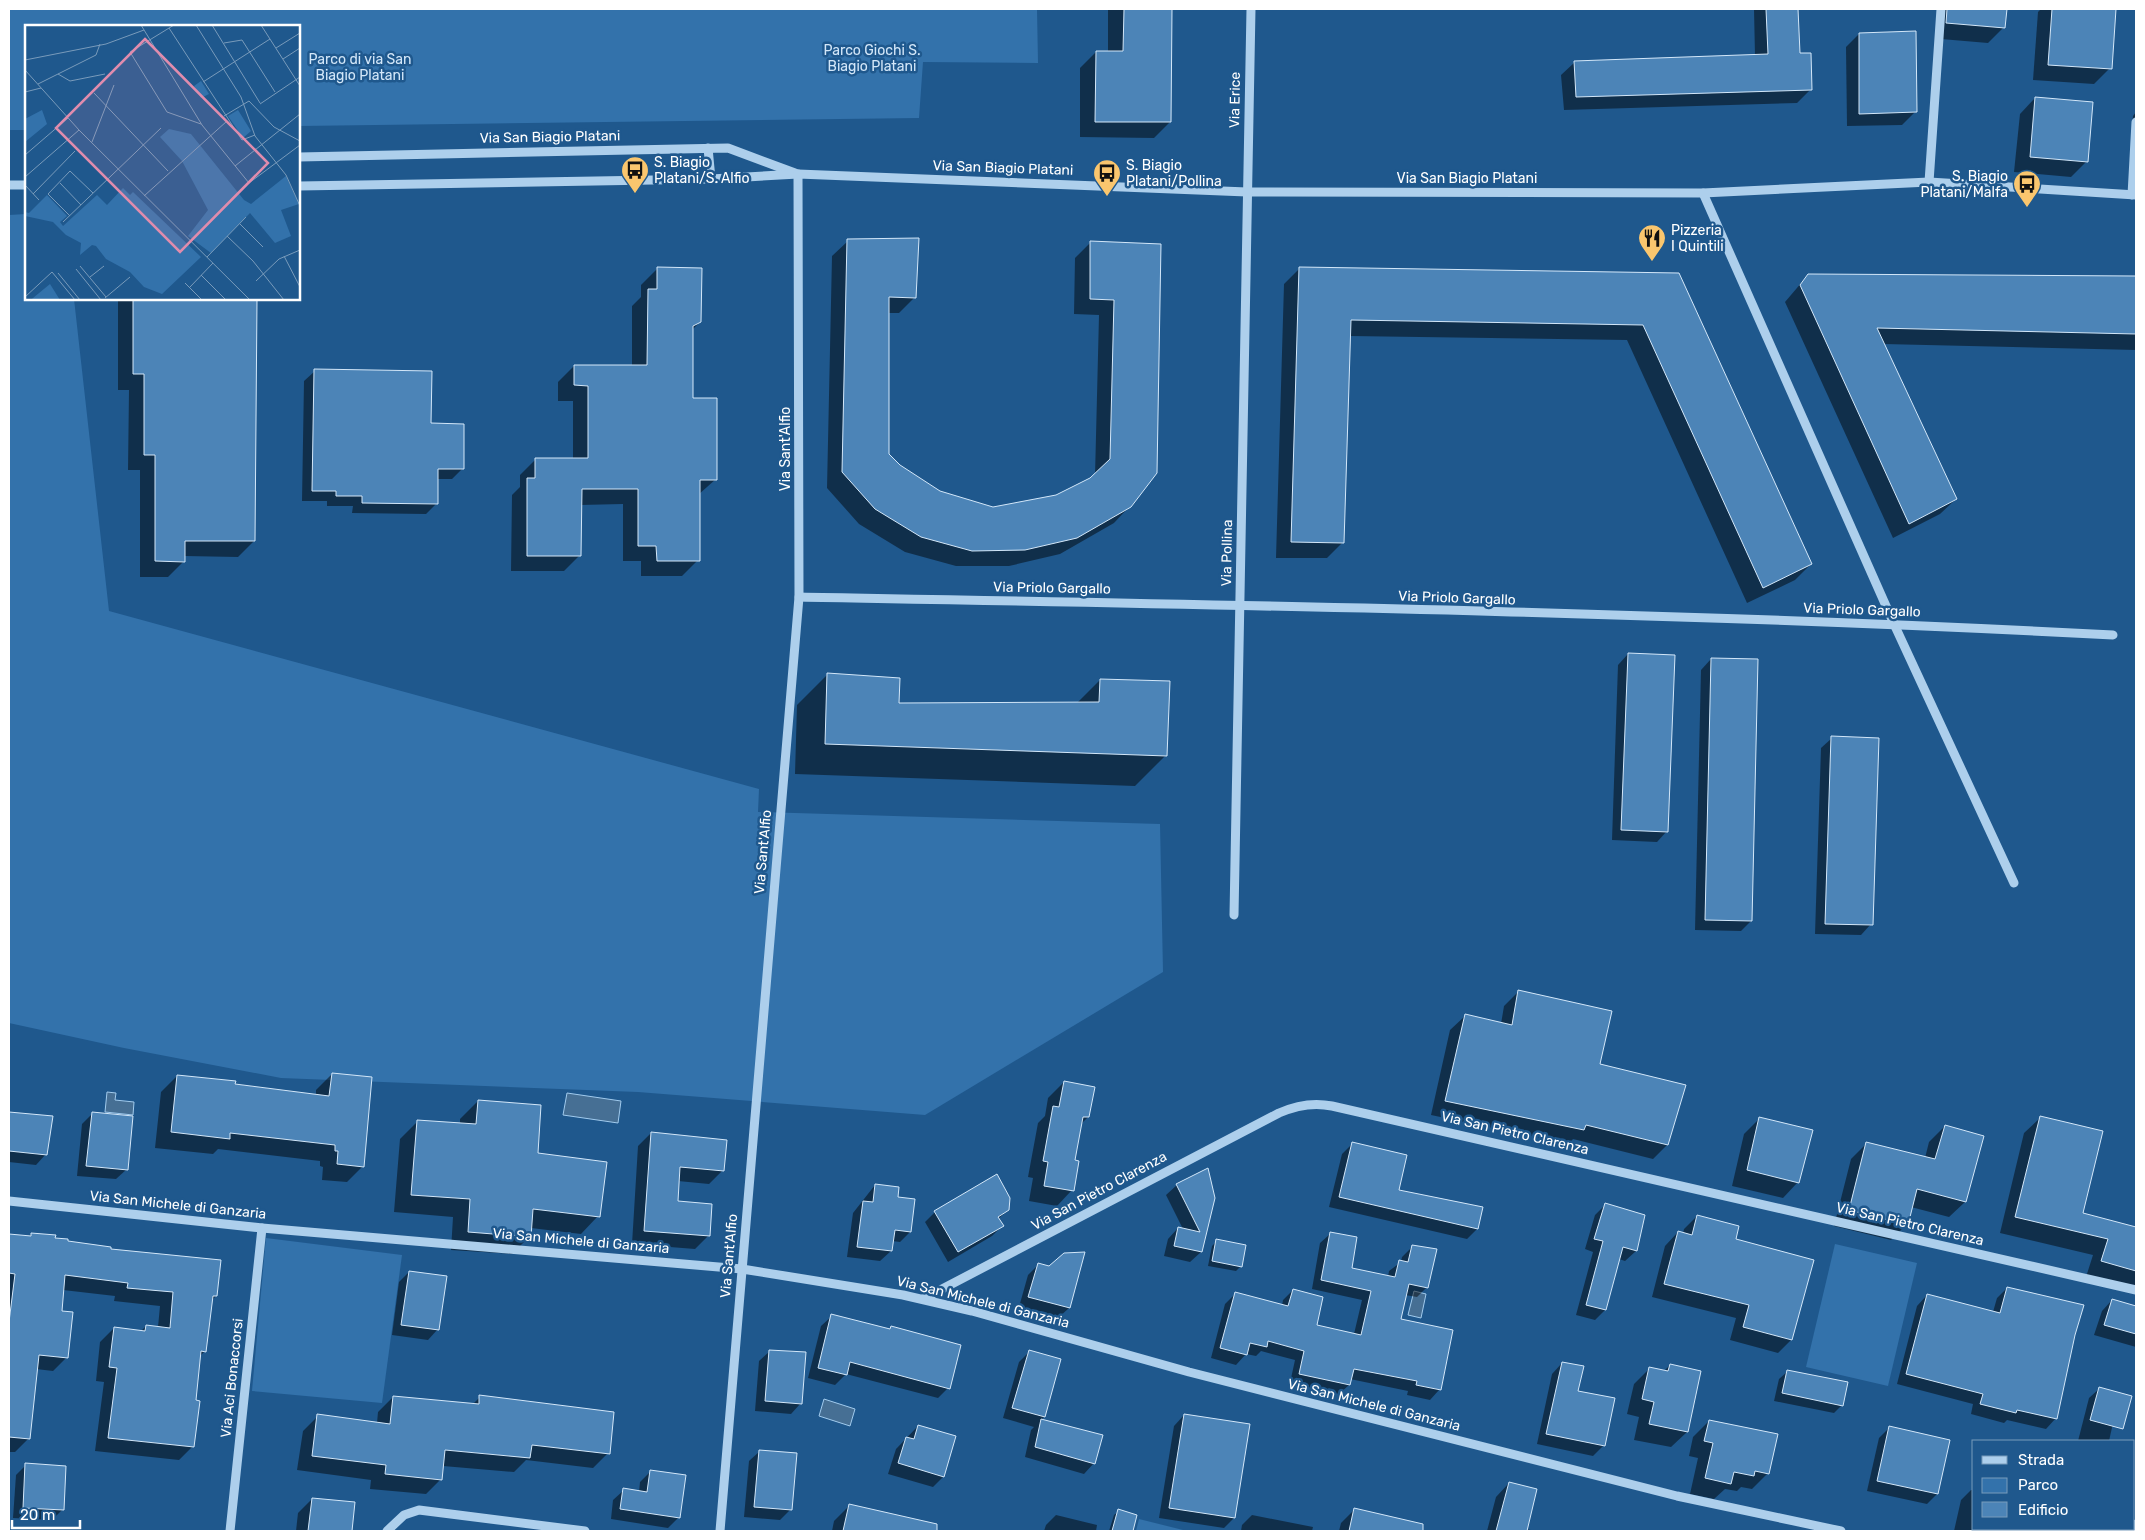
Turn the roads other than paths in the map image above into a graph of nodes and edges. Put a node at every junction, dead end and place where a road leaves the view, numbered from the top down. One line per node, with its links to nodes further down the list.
1 (1251, 9): 13 (street, Via Erice)
2 (1941, 9): 9 (street)
3 (2136, 122): 15 (street)
4 (708, 148): 5 (street, Via San Biagio Platani); 6 (street, Via San Biagio Platani); 7 (street)
5 (300, 157)
6 (798, 174): 7 (street, Via San Biagio Platani); 13 (street, Via San Biagio Platani); 16 (street, Via Sant'Alfio)
7 (711, 179): 12 (street, Via San Biagio Platani)
8 (25, 180): 10 (street)
9 (1929, 182): 14 (street, Via San Biagio Platani); 15 (street, Via San Biagio Platani)
10 (12, 185): 11 (street)
11 (25, 186)
12 (300, 186)
13 (1247, 192): 14 (street, Via San Biagio Platani); 17 (street, Via Pollina)
14 (1703, 193): 18 (street)
15 (2134, 195)
16 (799, 597): 17 (street, Via Priolo Gargallo); 24 (street, Via Sant'Alfio)
17 (1240, 605): 18 (street, Via Priolo Gargallo); 21 (street, Via Pollina)
18 (1894, 624): 19 (street, Via Priolo Gargallo); 20 (street)
19 (2113, 635)
20 (2014, 883)
21 (1234, 915)
22 (9, 1201): 23 (street, Via San Michele di Ganzaria)
23 (262, 1228): 24 (street, Via San Michele di Ganzaria); 27 (street, Via Aci Bonaccorsi)
24 (742, 1269): 26 (street, Via San Michele di Ganzaria); 30 (street, Via Sant'Alfio)
25 (2136, 1290): 26 (street, Via San Pietro Clarenza)
26 (923, 1299): 31 (street, Via San Michele di Ganzaria)
27 (230, 1531)
28 (387, 1531): 29 (street)
29 (585, 1531)
30 (720, 1531)
31 (1841, 1531)

